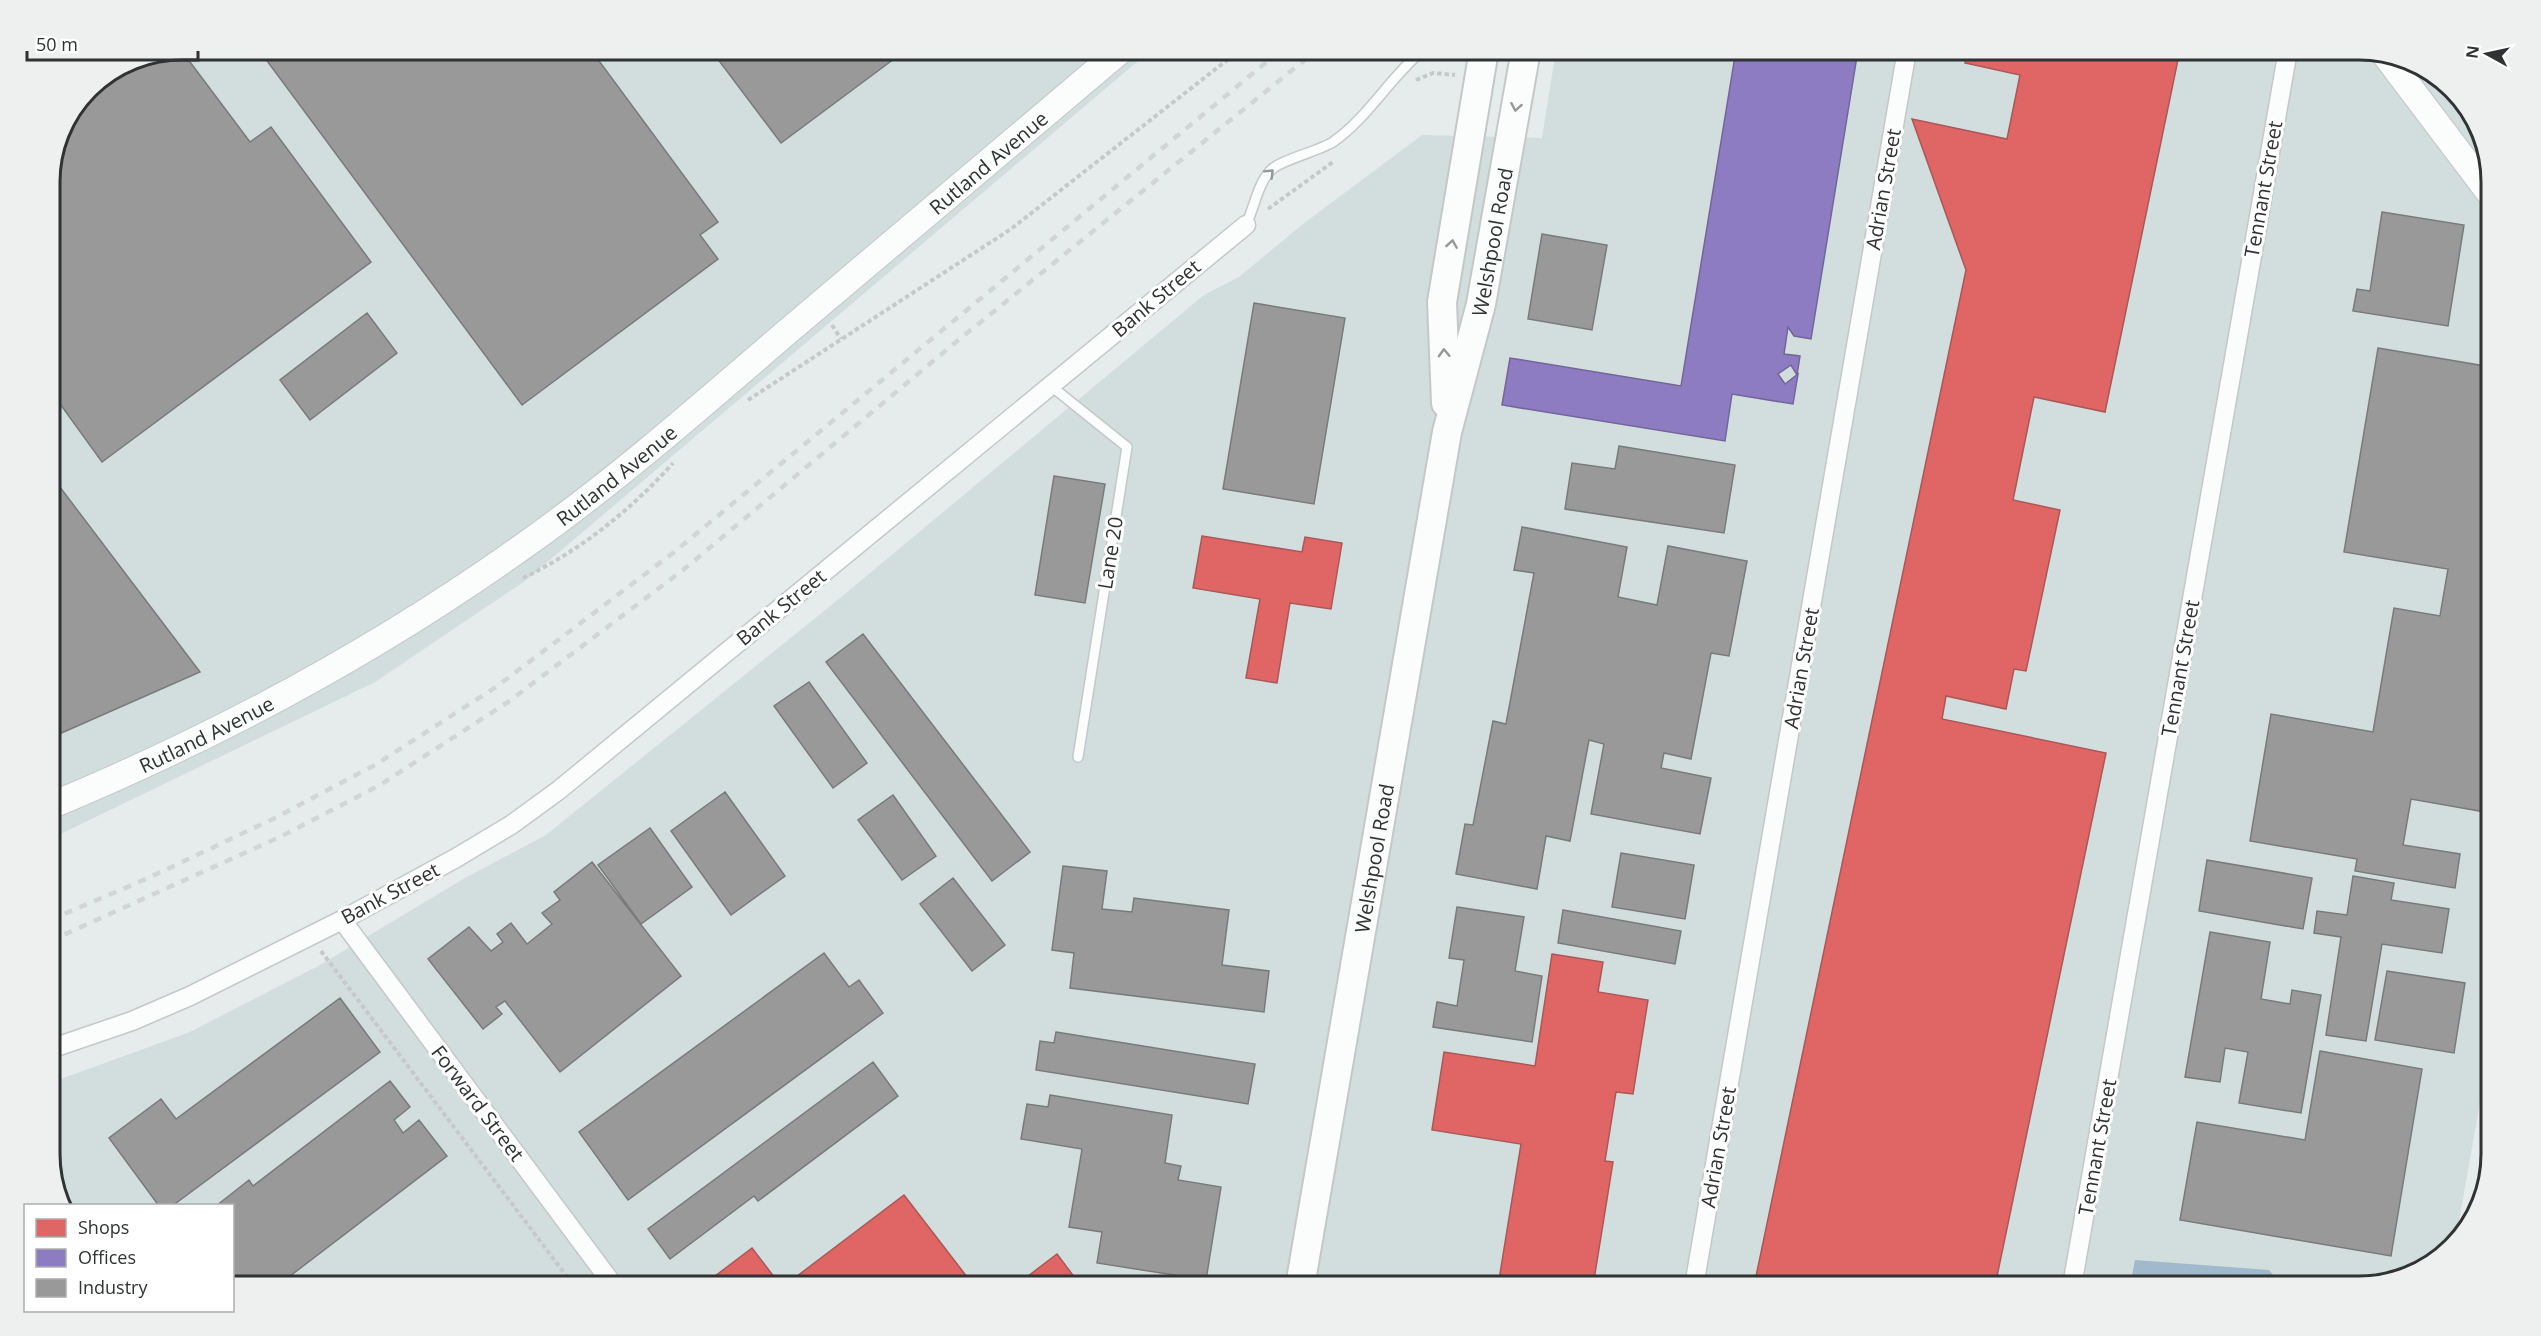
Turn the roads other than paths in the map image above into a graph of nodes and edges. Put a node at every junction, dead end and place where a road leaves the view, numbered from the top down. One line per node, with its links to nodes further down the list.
1 (1109, 60): 13 (street, Rutland Avenue)
2 (1414, 60): 9 (lane, Bank Street, one-way to 2)
3 (1482, 60): 11 (main road, Welshpool Road, one-way to 3)
4 (1524, 60): 11 (main road, Welshpool Road, one-way to 11)
5 (1905, 60): 18 (street, Adrian Street)
6 (2286, 60): 19 (street, Tennant Street)
7 (2392, 65): 8 (street)
8 (2481, 182)
9 (1246, 225): 10 (street, Bank Street)
10 (1050, 386): 12 (lane, Lane 20); 14 (street, Bank Street)
11 (1447, 432): 17 (main road, Welshpool Road)
12 (1078, 757)
13 (60, 802)
14 (342, 920): 15 (street, Bank Street); 16 (street, Forward Street)
15 (60, 1045)
16 (606, 1276)
17 (1302, 1276)
18 (1696, 1276)
19 (2074, 1276)

